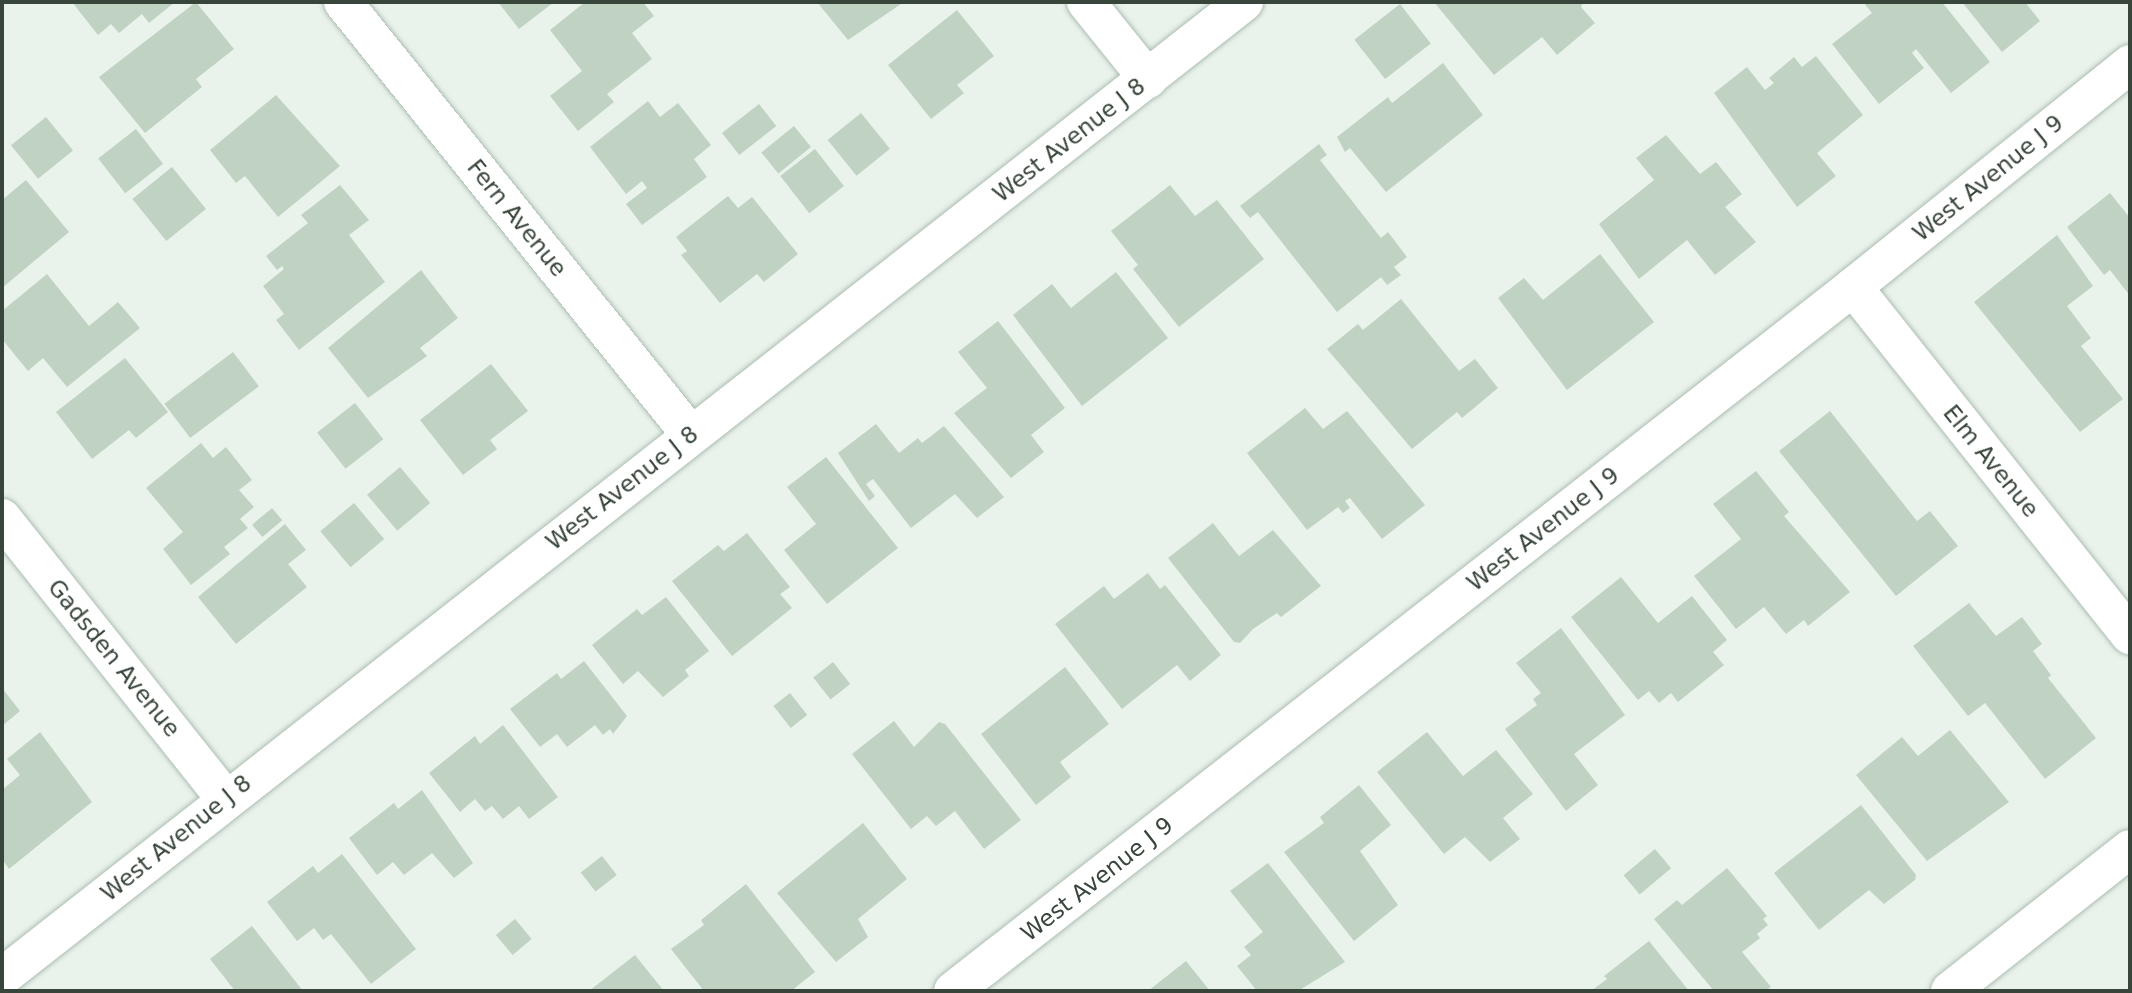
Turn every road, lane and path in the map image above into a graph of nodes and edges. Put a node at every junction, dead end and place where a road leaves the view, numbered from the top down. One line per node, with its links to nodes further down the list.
1 (343, 2): 7 (street, Fern Avenue)
2 (1086, 2): 5 (street)
3 (1244, 2): 5 (street, West Avenue J 8)
4 (2130, 64): 6 (street, West Avenue J 9)
5 (1148, 79): 7 (street, West Avenue J 8)
6 (1853, 287): 9 (street, Elm Avenue); 13 (street, West Avenue J 9)
7 (690, 434): 10 (street, West Avenue J 8)
8 (2, 518): 10 (street, Gadsden Avenue)
9 (2130, 635)
10 (225, 798): 12 (street, West Avenue J 8)
11 (2130, 849): 14 (street)
12 (2, 977)
13 (953, 991)
14 (1950, 991)

